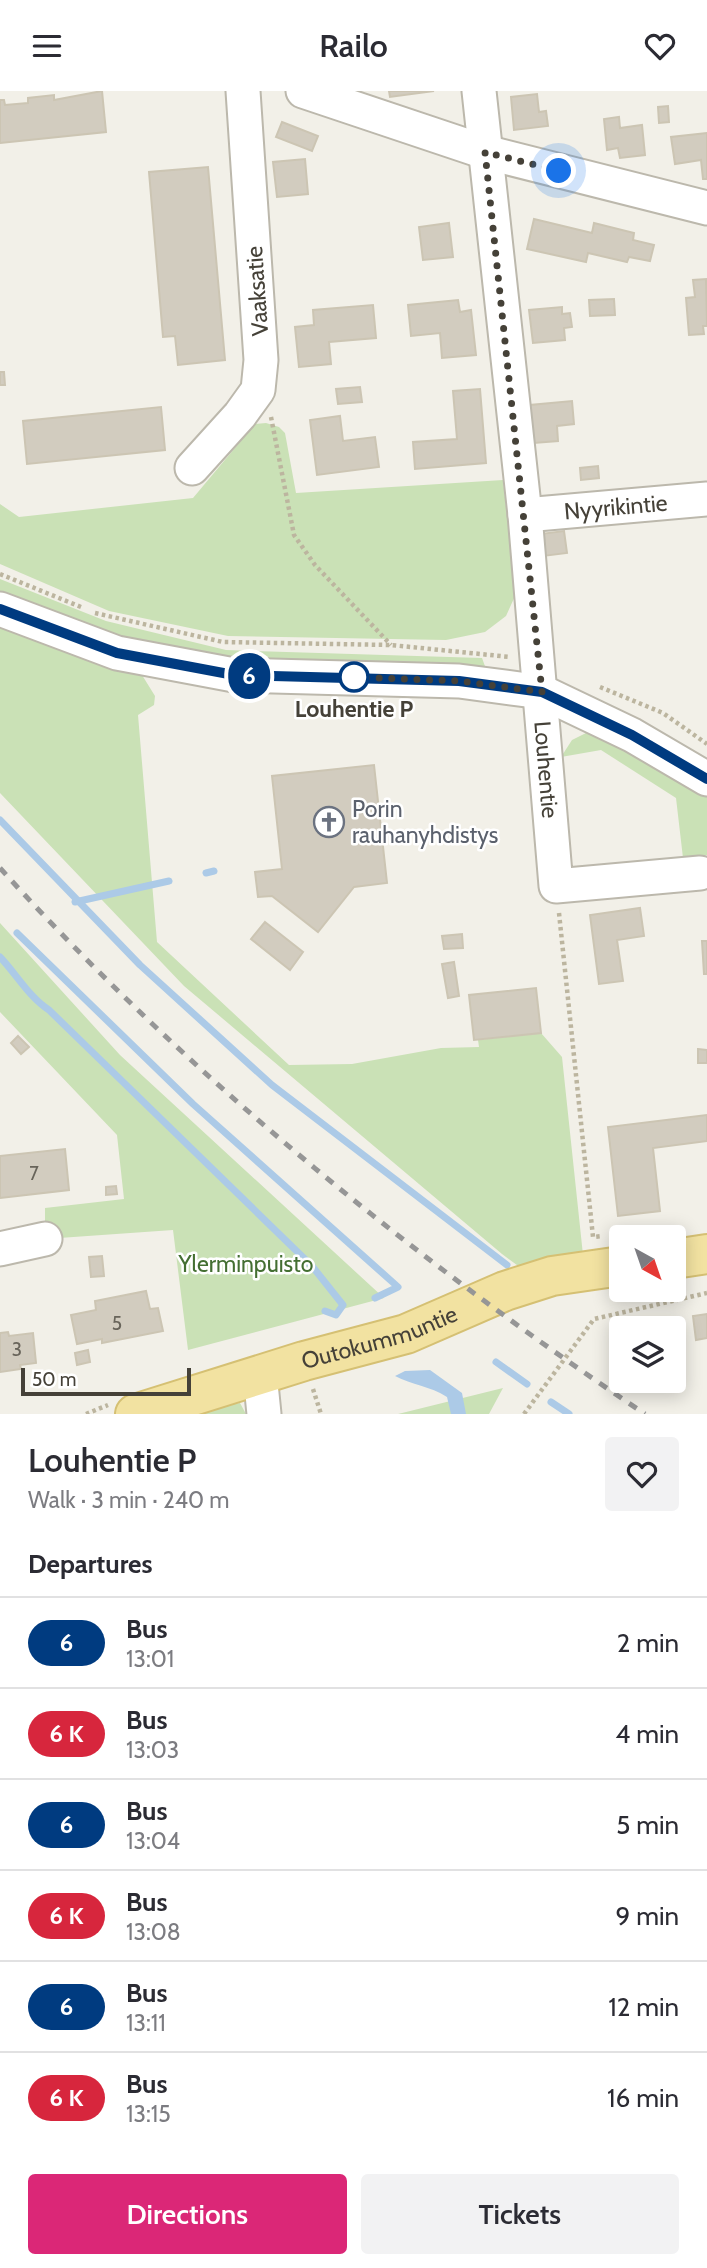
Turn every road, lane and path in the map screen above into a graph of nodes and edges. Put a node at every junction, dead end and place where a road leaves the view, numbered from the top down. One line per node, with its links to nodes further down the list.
1 (243, 91): 6 (street, Vaaksatie)
2 (303, 91): 4 (street)
3 (479, 91): 4 (street, Louhentie)
4 (485, 152): 5 (street); 8 (street, Louhentie)
5 (707, 208)
6 (192, 468)
7 (707, 499): 8 (street, Nyyrikintie)
8 (525, 515): 10 (street, Louhentie)
9 (0, 609): 10 (street)
10 (542, 692): 11 (street); 13 (street, Louhentie)
11 (707, 779)
12 (700, 873): 13 (street)
13 (556, 886): 14 (path)
14 (609, 1238)
15 (45, 1239): 17 (street)
16 (686, 1247): 18 (main road)
17 (0, 1249)
18 (707, 1254)
19 (609, 1268): 21 (main road, Outokummuntie)
20 (707, 1293): 24 (path)
21 (260, 1374): 22 (main road, Outokummuntie); 23 (street)
22 (135, 1414)
23 (264, 1414)
24 (524, 1414)

